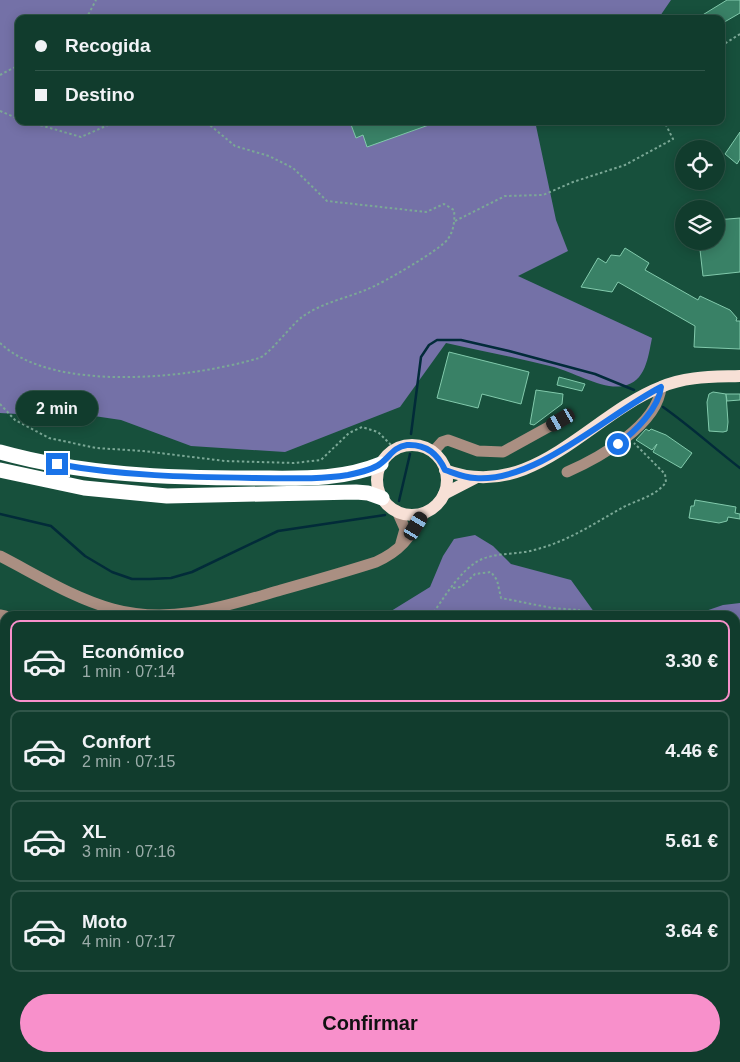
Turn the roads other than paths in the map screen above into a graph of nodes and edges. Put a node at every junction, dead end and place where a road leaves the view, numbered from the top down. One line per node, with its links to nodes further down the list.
1 (740, 376): 2 (main road)
2 (661, 387): 9 (street); 10 (main road)
3 (561, 420): 5 (street)
4 (0, 452): 6 (highway)
5 (433, 452): 6 (main road); 8 (main road)
6 (381, 464): 12 (main road)
7 (0, 470): 12 (highway)
8 (445, 470): 10 (main road); 11 (main road)
9 (567, 472)
10 (475, 478): 11 (main road)
11 (444, 494): 14 (main road)
12 (382, 498): 13 (main road)
13 (397, 511): 14 (main road); 15 (street)
14 (425, 512): 15 (street)
15 (398, 549): 18 (street)
16 (0, 556): 17 (street)
17 (126, 611)
18 (208, 611)

